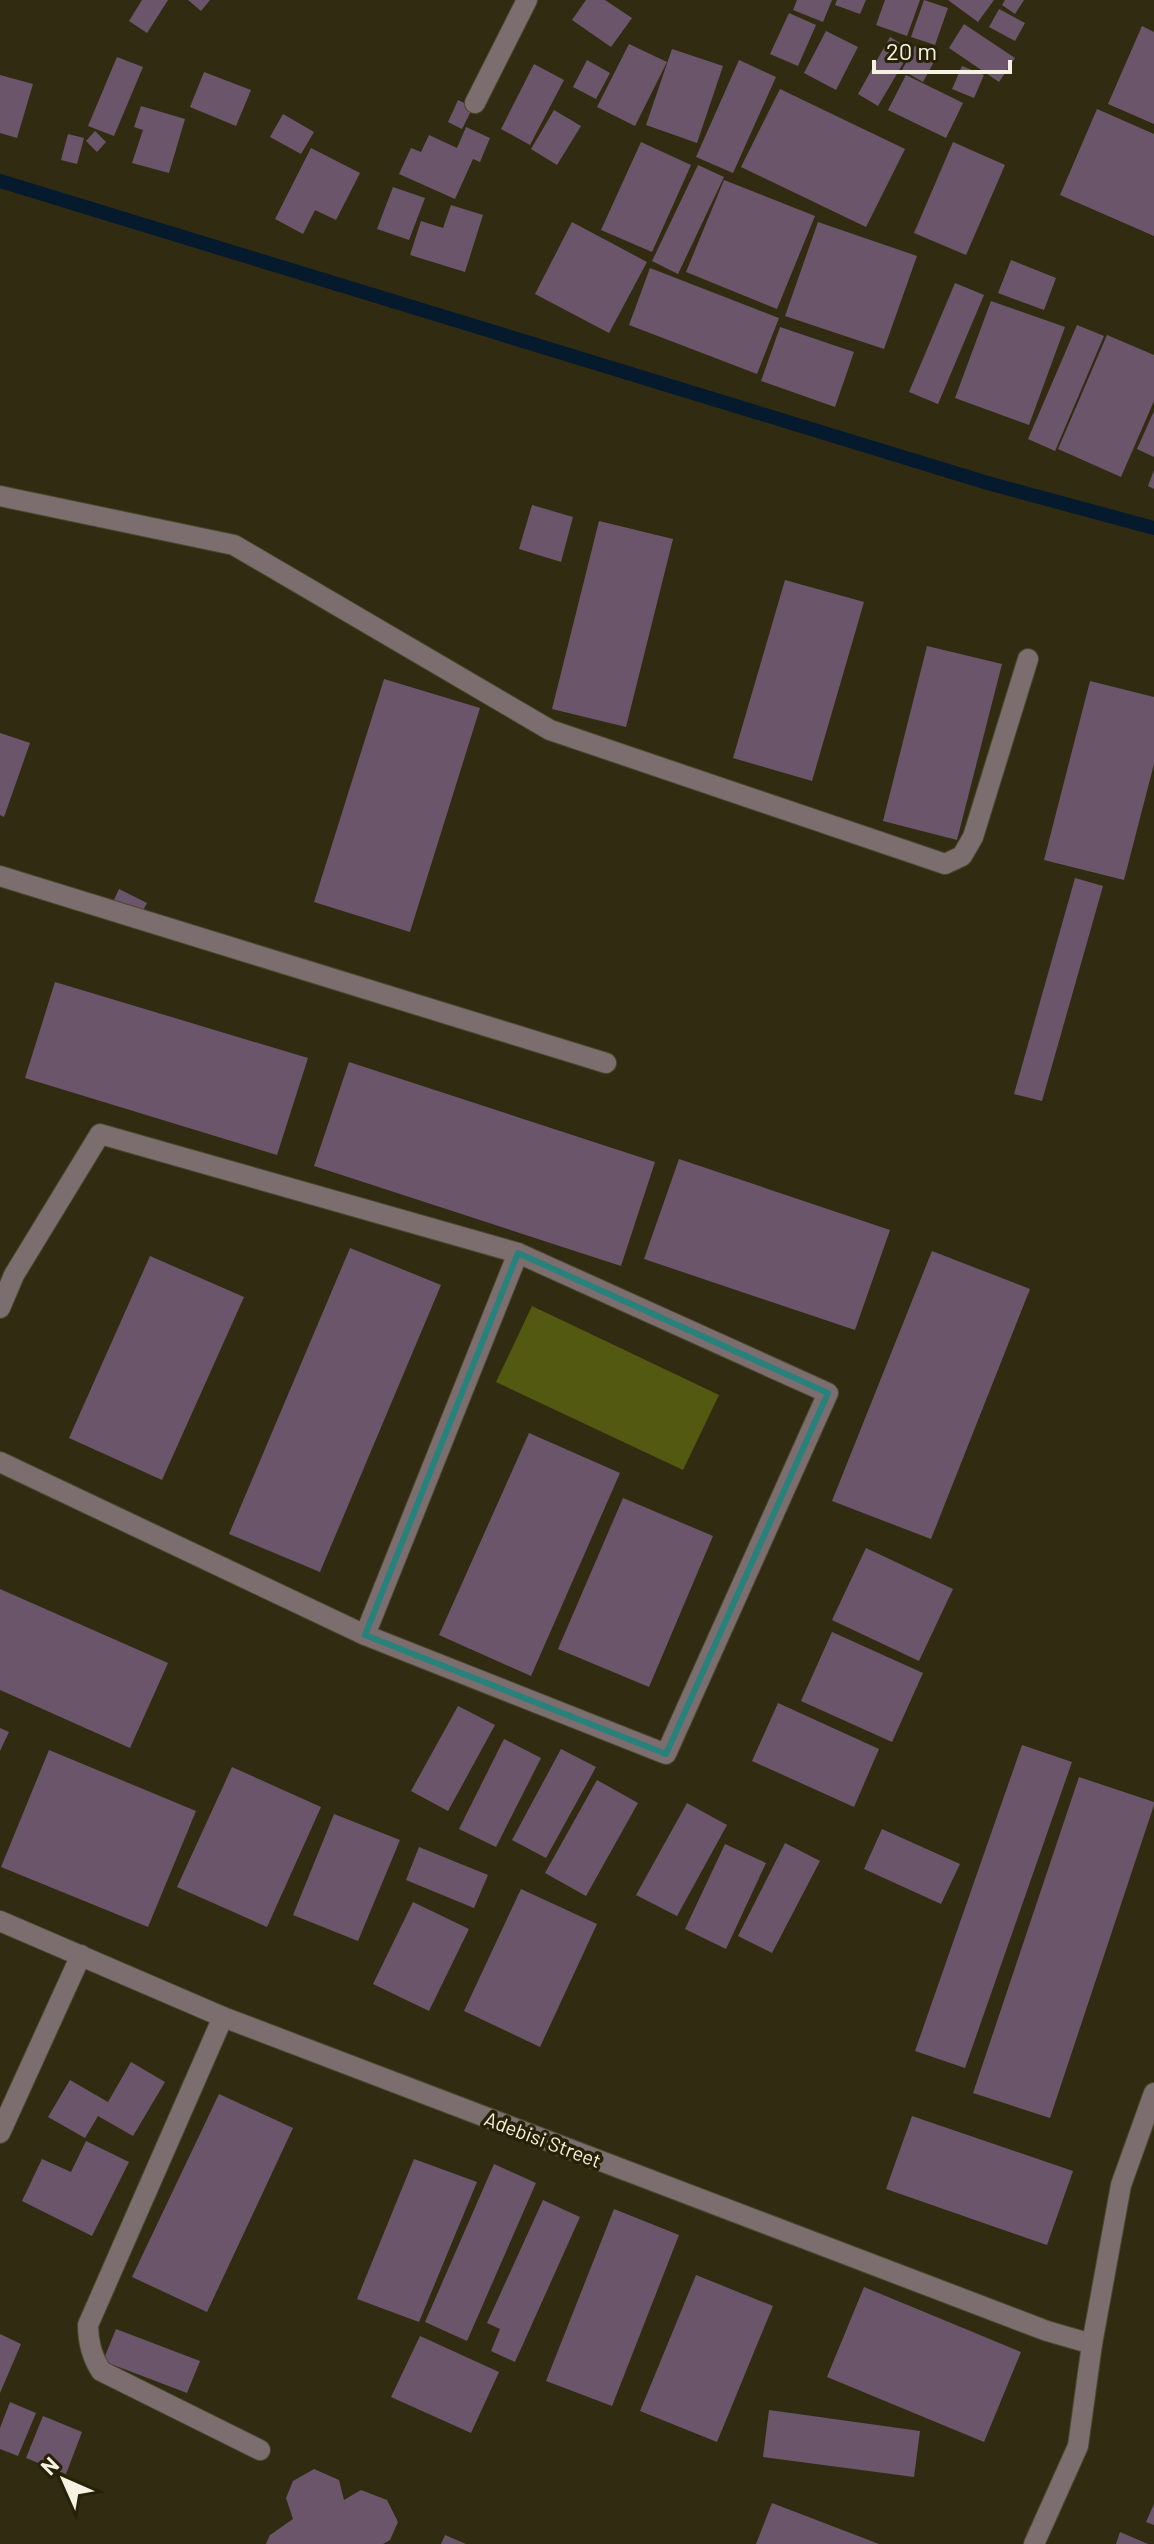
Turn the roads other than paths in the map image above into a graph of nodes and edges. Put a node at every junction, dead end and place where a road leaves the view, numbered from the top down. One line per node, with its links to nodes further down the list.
1 (527, 0): 2 (street)
2 (475, 103)
3 (0, 496): 4 (street)
4 (1028, 659)
5 (0, 876): 6 (street)
6 (606, 1063)
7 (518, 1253): 8 (street); 10 (street); 10 (street)
8 (0, 1308)
9 (0, 1462): 10 (street)
10 (365, 1635)
11 (0, 1921): 12 (street, Adebisi Street)
12 (81, 1955): 13 (street, Adebisi Street); 15 (street)
13 (223, 2017): 16 (street, Adebisi Street); 17 (street)
14 (1154, 2093): 16 (street)
15 (0, 2133)
16 (1092, 2344): 18 (street)
17 (260, 2450)
18 (1034, 2544)

